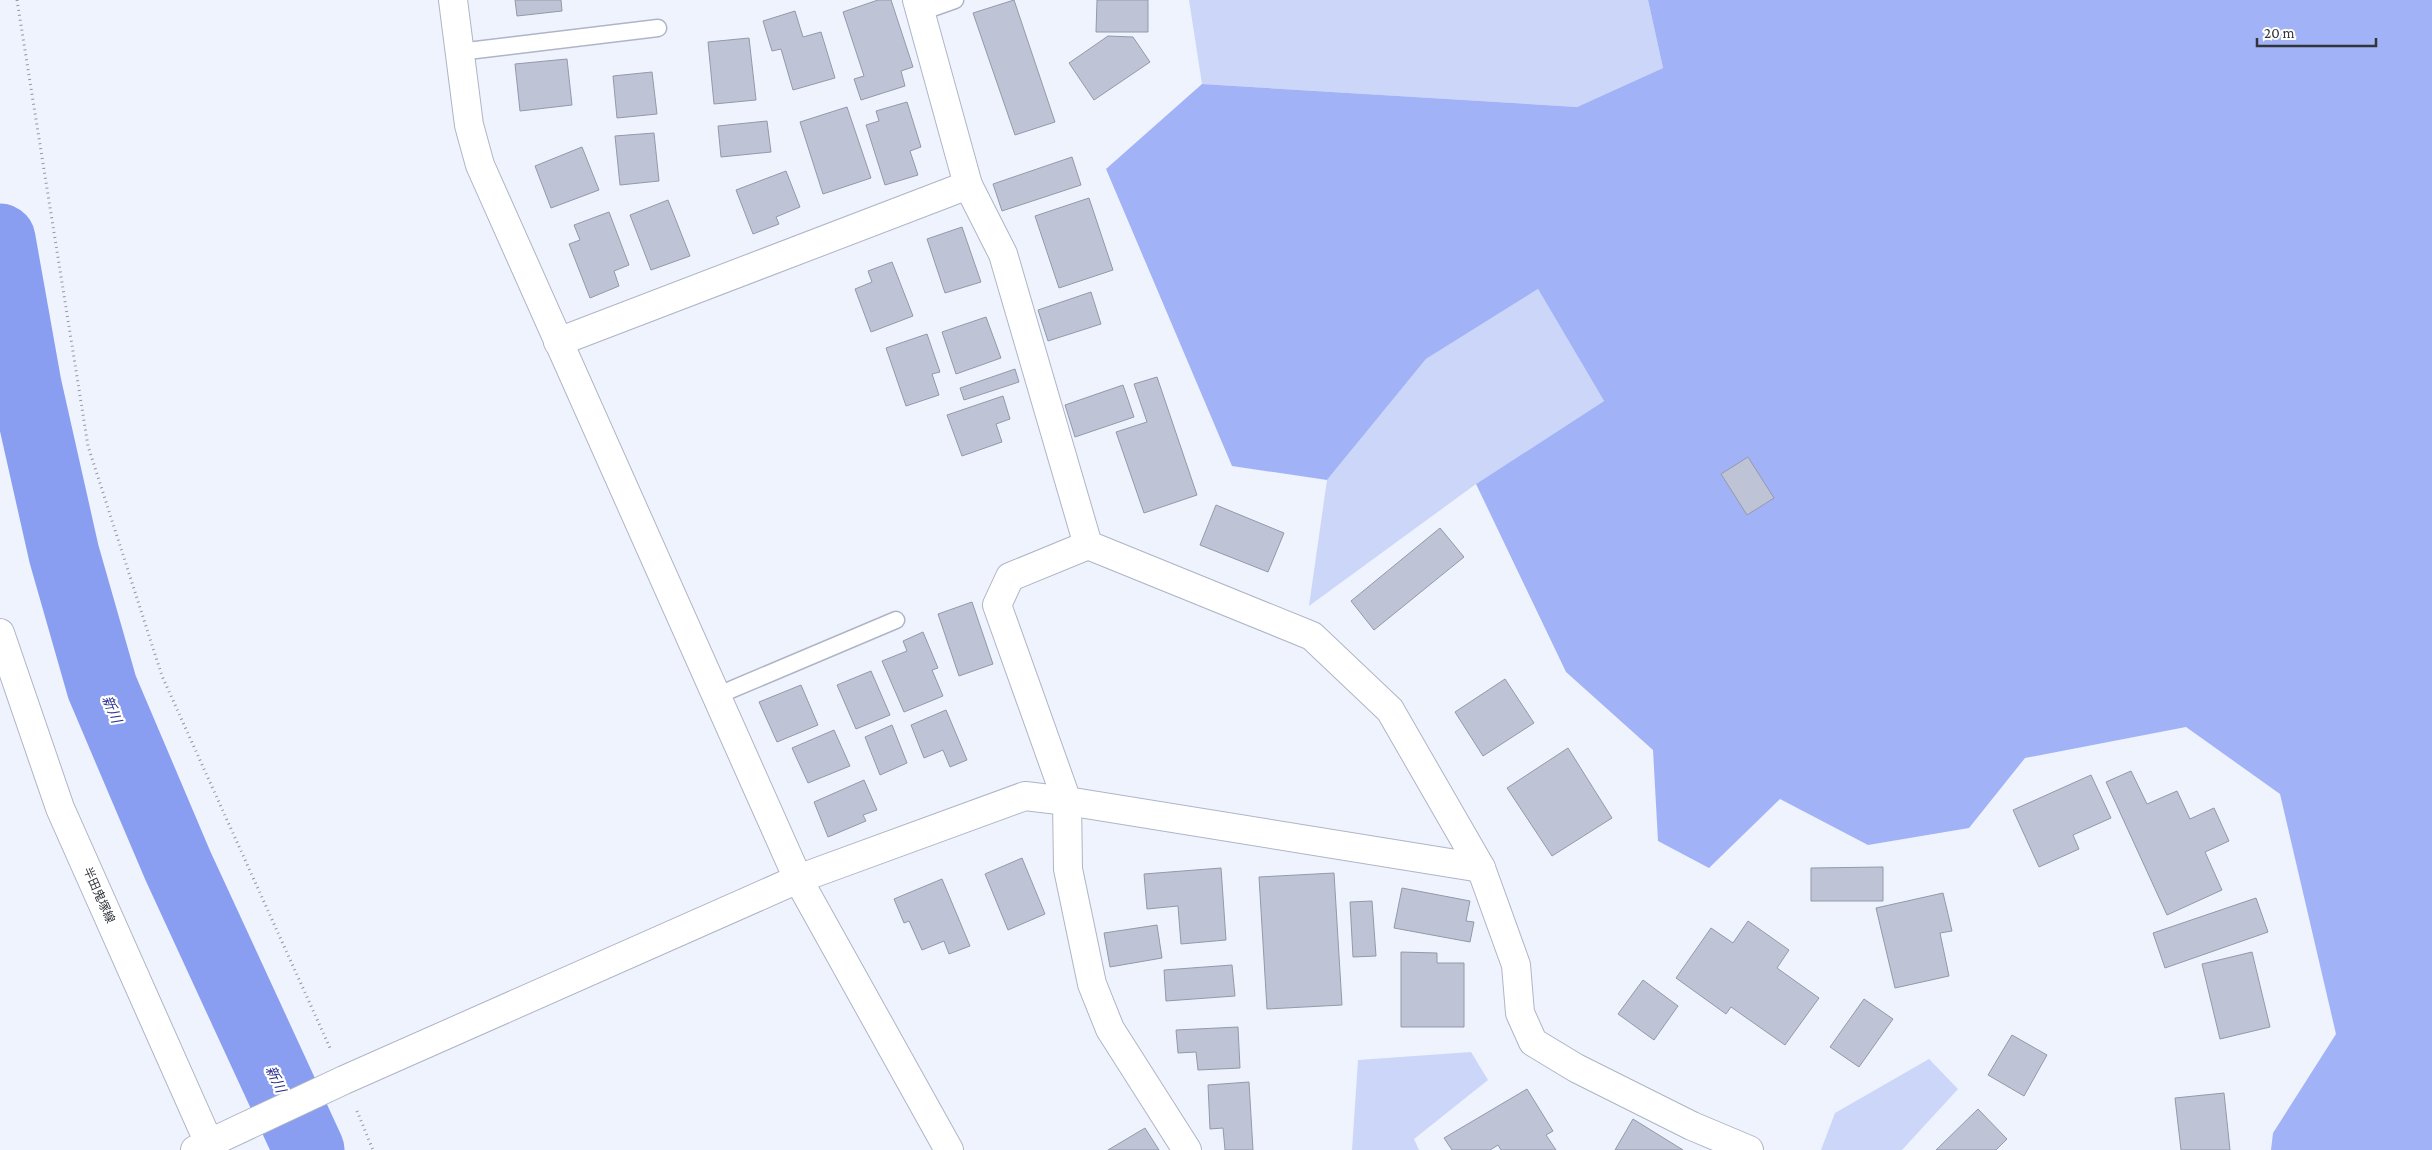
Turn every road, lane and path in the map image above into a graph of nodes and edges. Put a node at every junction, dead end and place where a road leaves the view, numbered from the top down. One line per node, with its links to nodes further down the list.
1 (17, 0): 16 (path)
2 (453, 0): 6 (street)
3 (954, 0): 4 (lane)
4 (919, 6): 7 (street)
5 (658, 28): 6 (lane)
6 (459, 52): 8 (street)
7 (968, 185): 8 (street); 9 (street)
8 (558, 342): 12 (street)
9 (1088, 545): 13 (street); 14 (street)
10 (896, 620): 12 (lane)
11 (0, 633): 17 (street, 半田鬼塚線)
12 (716, 696): 15 (street)
13 (1067, 801): 14 (street); 15 (street); 20 (street)
14 (1481, 868): 21 (street)
15 (798, 879): 16 (street); 19 (street)
16 (344, 1080): 17 (street); 18 (path)
17 (212, 1144)
18 (373, 1150)
19 (949, 1150)
20 (1187, 1150)
21 (1749, 1150)

